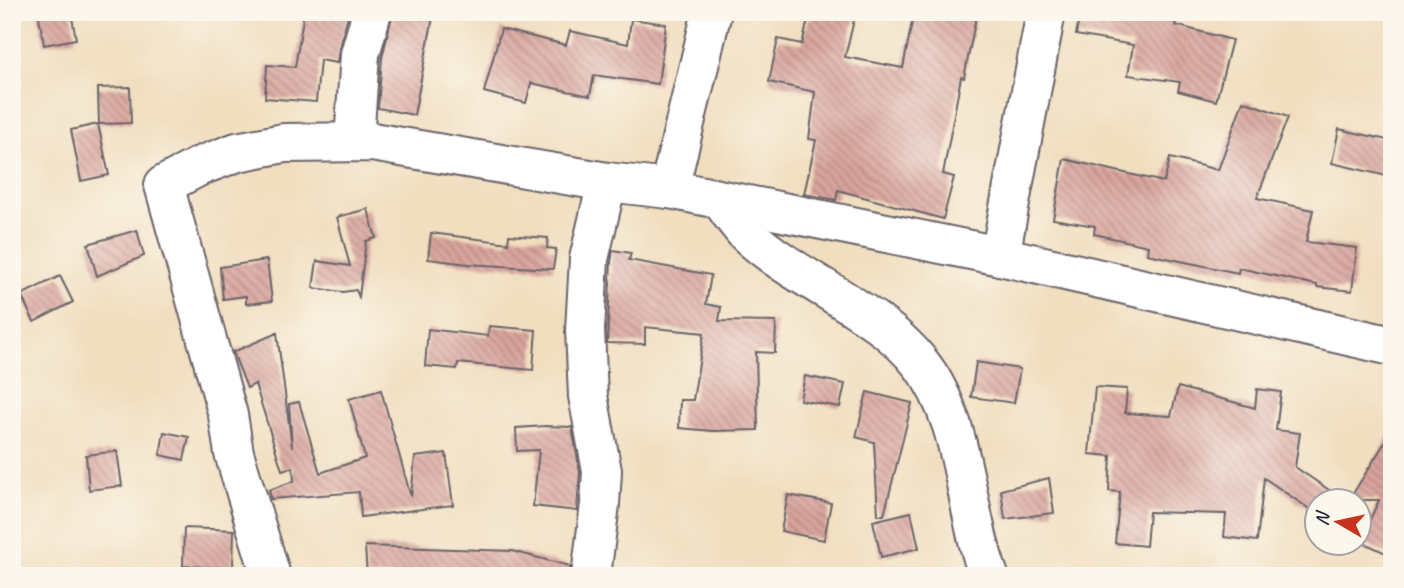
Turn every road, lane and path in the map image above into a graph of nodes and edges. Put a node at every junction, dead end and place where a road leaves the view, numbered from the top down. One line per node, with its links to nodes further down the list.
1 (372, 12): 4 (street)
2 (712, 12): 6 (street)
3 (1046, 12): 8 (street)
4 (354, 141): 5 (street); 10 (street)
5 (607, 182): 6 (street); 11 (street)
6 (669, 189): 7 (street)
7 (721, 200): 8 (street); 12 (street)
8 (1000, 256): 9 (street)
9 (1392, 346)
10 (271, 576)
11 (591, 576)
12 (989, 576)

